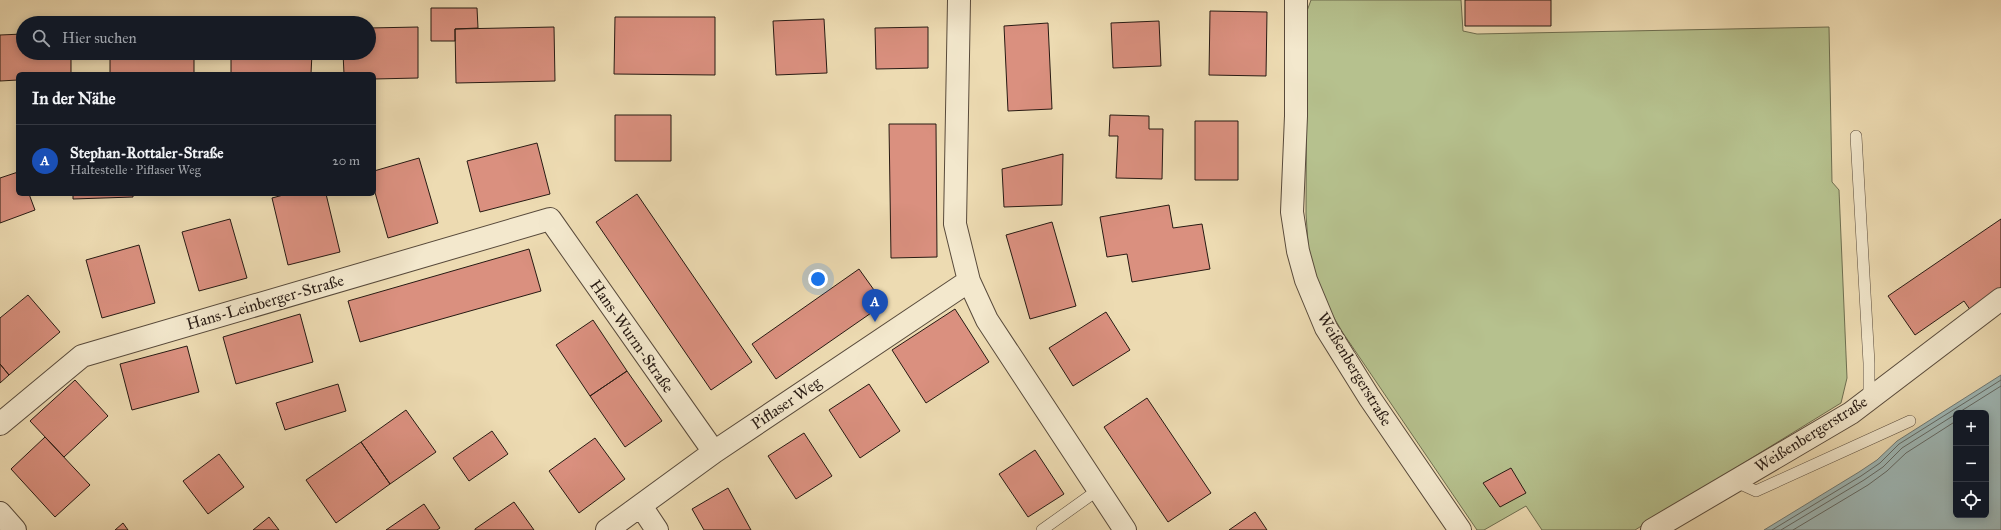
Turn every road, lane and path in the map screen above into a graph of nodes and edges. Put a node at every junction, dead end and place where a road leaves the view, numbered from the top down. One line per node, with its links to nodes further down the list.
1 (960, 0): 5 (street)
2 (1296, 0): 20 (street, Weißenbergerstraße)
3 (1856, 136): 7 (lane)
4 (550, 220): 9 (street, Hans-Leinberger-Straße); 10 (street, Hans-Wurm-Straße)
5 (969, 281): 10 (street, Piflaser Weg); 12 (street)
6 (2001, 299): 7 (street, Weißenbergerstraße)
7 (1868, 399): 11 (street, Weißenbergerstraße)
8 (1910, 421): 11 (lane)
9 (0, 424)
10 (714, 452): 13 (street, Piflaser Weg)
11 (1734, 481): 21 (street, Weißenbergerstraße)
12 (1098, 490): 18 (lane); 19 (street)
13 (641, 506): 16 (street, Piflaser Weg); 17 (street)
14 (0, 513): 15 (street)
15 (15, 530)
16 (607, 530)
17 (657, 530)
18 (1042, 530)
19 (1125, 530)
20 (1460, 530)
21 (1652, 530)

